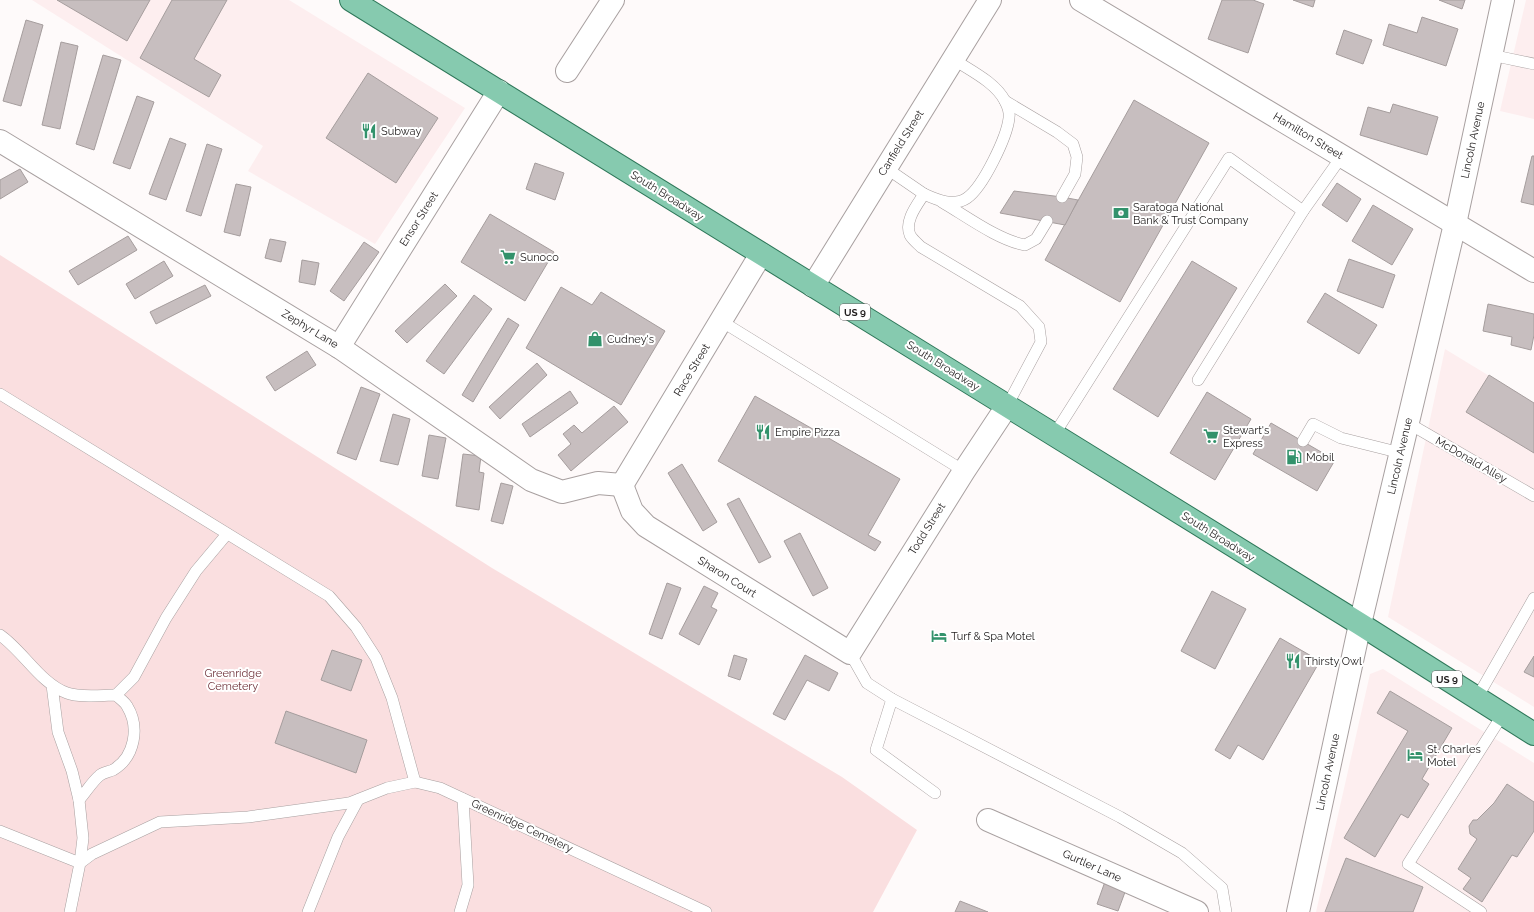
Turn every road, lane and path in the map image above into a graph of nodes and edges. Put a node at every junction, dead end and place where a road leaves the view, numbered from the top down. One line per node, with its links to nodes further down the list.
1 (351, 0): 10 (main road, South Broadway / US 9)
2 (613, 0): 9 (street)
3 (990, 0): 7 (street, Canfield Street)
4 (1081, 0): 13 (street, Hamilton Street)
5 (1503, 0): 6 (street, Lincoln Avenue)
6 (1491, 55): 8 (lane); 20 (street, Lincoln Avenue)
7 (953, 59): 11 (lane); 14 (street, Canfield Street)
8 (1534, 64)
9 (567, 71)
10 (499, 91): 21 (main road, South Broadway / US 9); 25 (street, Ensor Street)
11 (1005, 101): 16 (lane); 17 (lane)
12 (0, 141): 25 (street, Zephyr Lane)
13 (1342, 156): 18 (lane); 20 (street, Hamilton Street)
14 (886, 168): 15 (lane); 23 (street, Canfield Street)
15 (924, 194): 17 (lane); 28 (lane)
16 (1062, 197)
17 (940, 201): 19 (lane)
18 (1303, 211): 26 (lane); 30 (lane)
19 (1047, 221)
20 (1455, 224): 22 (street, Hamilton Street); 29 (street, Lincoln Avenue)
21 (761, 254): 23 (main road, South Broadway / US 9); 24 (street, Race Street)
22 (1534, 272)
23 (813, 286): 28 (main road, South Broadway / US 9)
24 (721, 321): 33 (lane); 34 (street, Race Street)
25 (339, 347): 34 (street, Zephyr Lane)
26 (1198, 380)
27 (0, 394): 36 (lane)
28 (1007, 406): 30 (main road, South Broadway / US 9); 33 (street, Todd Street)
29 (1408, 424): 32 (street, Lincoln Avenue); 35 (lane, McDonald Alley)
30 (1054, 435): 38 (main road, South Broadway / US 9)
31 (1303, 441): 32 (lane)
32 (1401, 453): 38 (street, Lincoln Avenue)
33 (964, 471): 40 (street, Todd Street)
34 (622, 485): 40 (street, Sharon Court)
35 (1534, 496)
36 (227, 534): 42 (lane); 47 (lane)
37 (1534, 598): 43 (lane)
38 (1360, 624): 43 (main road, South Broadway / US 9); 61 (street, Lincoln Avenue)
39 (0, 635): 41 (lane)
40 (850, 653): 44 (lane)
41 (52, 685): 42 (lane); 50 (lane)
42 (116, 695): 50 (lane)
43 (1477, 698): 45 (main road, South Broadway / US 9)
44 (892, 699): 48 (lane); 60 (lane)
45 (1503, 714): 46 (main road, South Broadway / US 9); 62 (lane)
46 (1534, 734)
47 (415, 782): 49 (lane, Greenridge Cemetery); 51 (lane, Greenridge Cemetery)
48 (935, 793)
49 (463, 799): 57 (lane); 58 (lane, Greenridge Cemetery)
50 (80, 800): 54 (lane)
51 (358, 800): 54 (lane, Greenridge Cemetery); 56 (lane)
52 (988, 820): 59 (street, Gurtler Lane)
53 (0, 831): 54 (lane)
54 (80, 863): 55 (lane)
55 (70, 912)
56 (308, 912)
57 (460, 912)
58 (706, 912)
59 (1197, 912)
60 (1226, 912)
61 (1298, 912)
62 (1482, 912)

